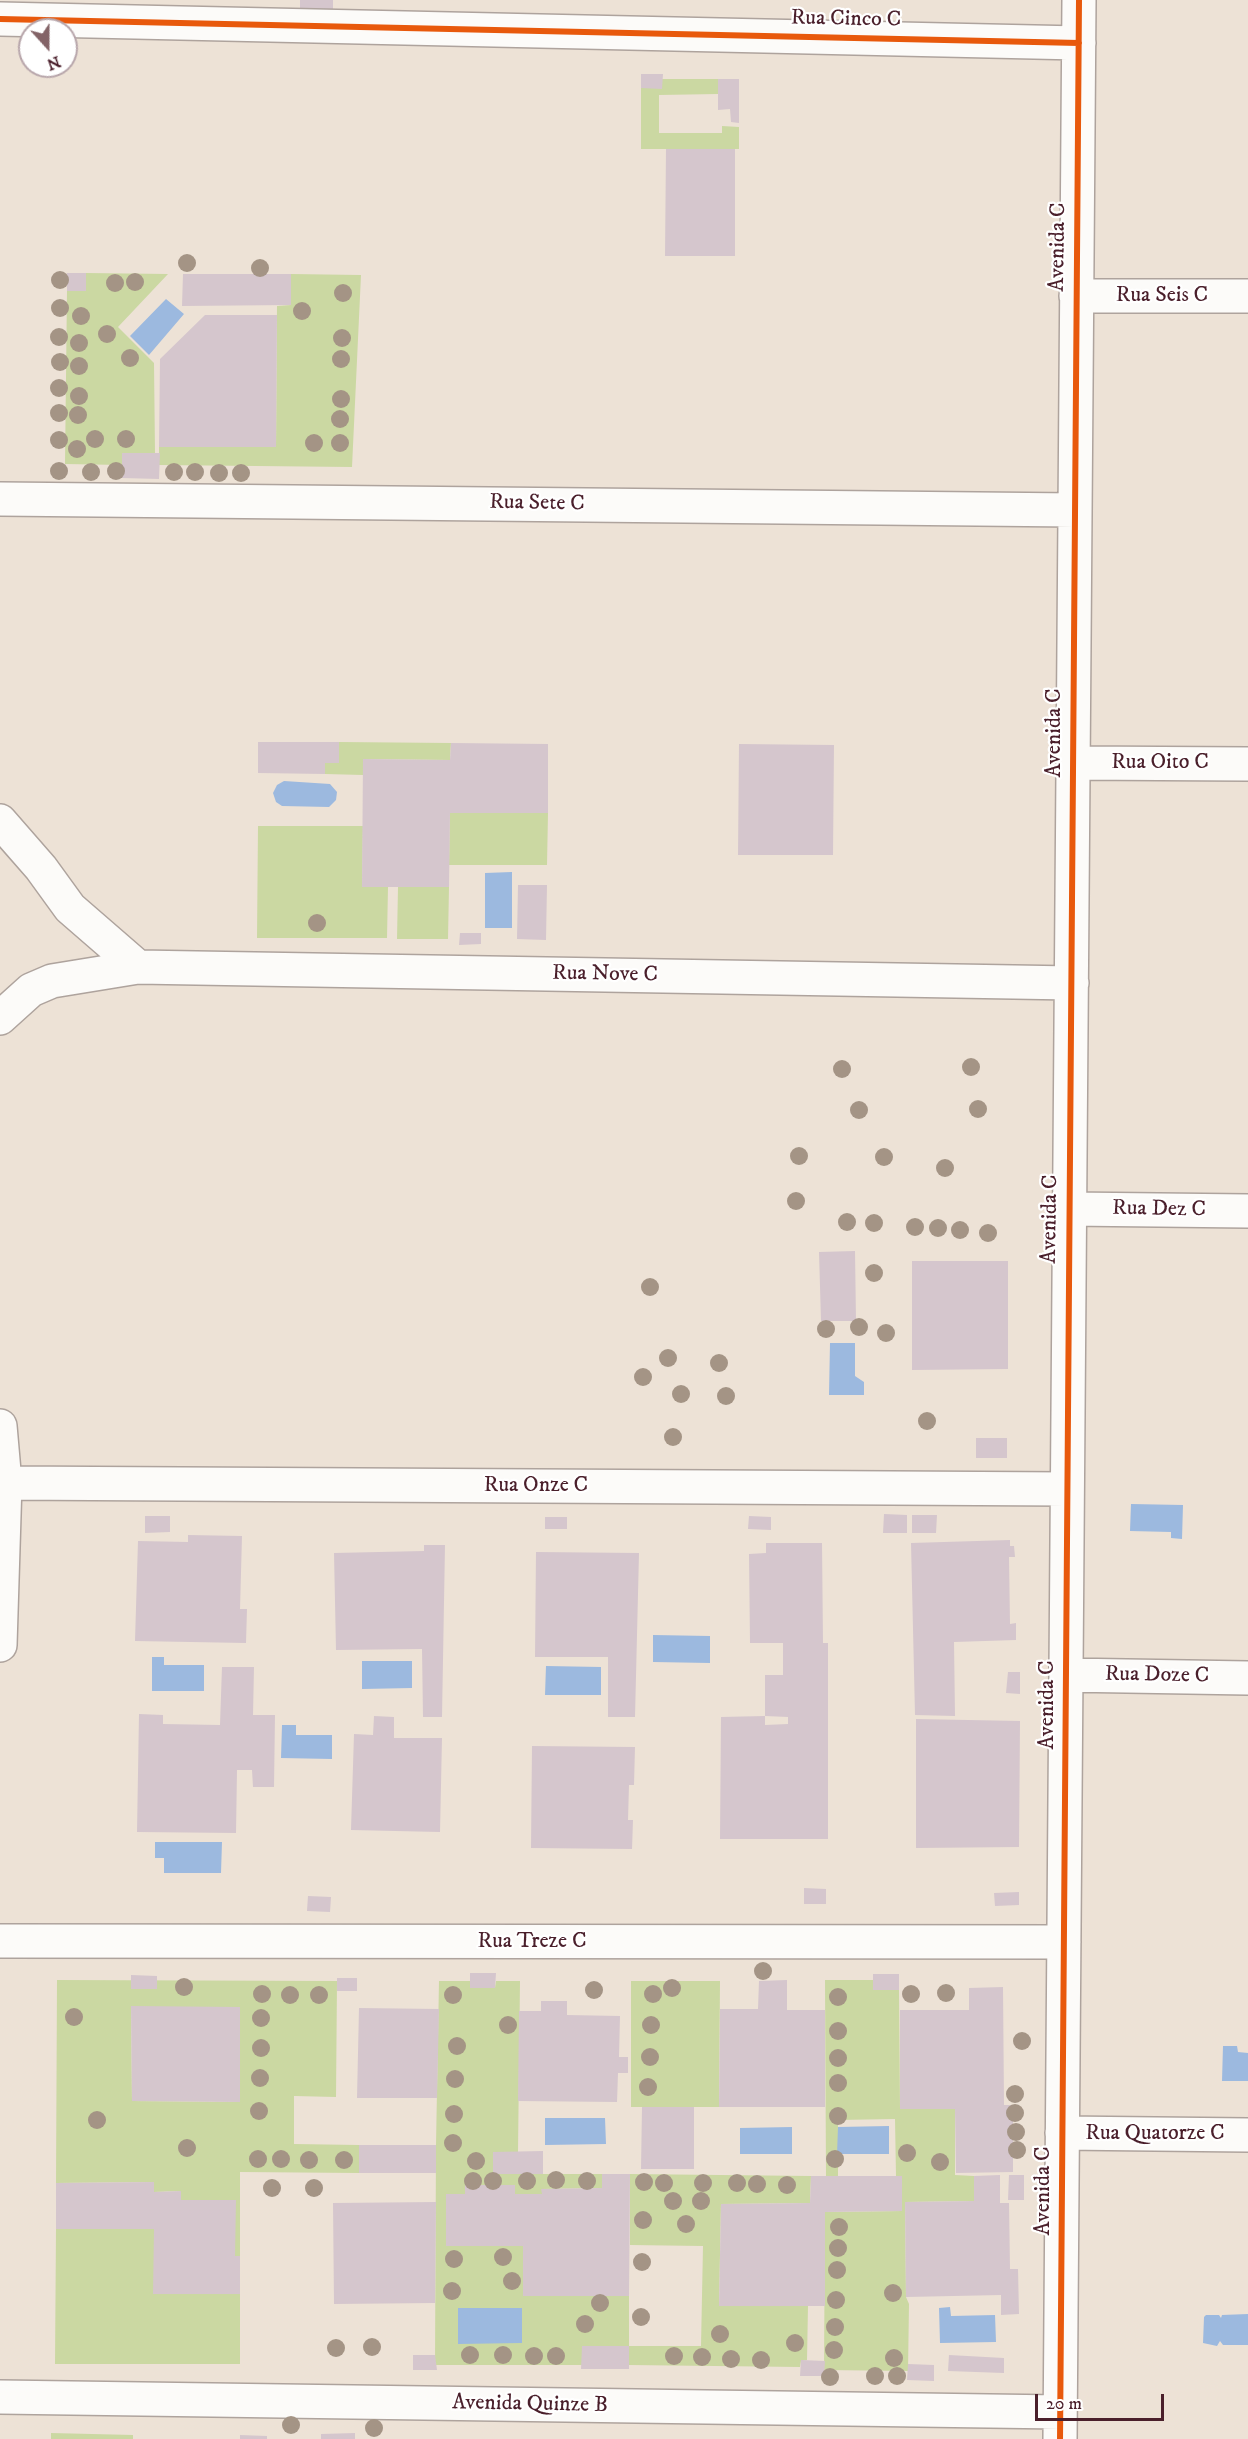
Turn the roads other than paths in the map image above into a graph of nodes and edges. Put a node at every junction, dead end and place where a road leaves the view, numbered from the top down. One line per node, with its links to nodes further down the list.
1 (1079, 0): 3 (street, Avenida C)
2 (0, 19): 3 (street, Rua Cinco C)
3 (1079, 43): 4 (street, Avenida C)
4 (1077, 296): 5 (street, Rua Seis C); 7 (street, Avenida C)
5 (1248, 296)
6 (0, 499): 7 (street, Rua Sete C)
7 (1075, 510): 8 (street, Avenida C)
8 (1073, 763): 9 (street, Rua Oito C); 12 (street, Avenida C)
9 (1248, 764)
10 (0, 821): 11 (street)
11 (138, 967): 12 (street, Rua Nove C); 13 (street, Rua Nove C)
12 (1072, 983): 14 (street, Avenida C)
13 (0, 1018)
14 (1070, 1209): 15 (street, Rua Dez C); 18 (street, Avenida C)
15 (1248, 1211)
16 (0, 1426): 17 (street)
17 (5, 1483): 18 (street, Rua Onze C); 19 (street)
18 (1067, 1489): 20 (street, Avenida C)
19 (0, 1645)
20 (1066, 1675): 21 (street, Rua Doze C); 23 (street, Avenida C)
21 (1248, 1678)
22 (0, 1941): 23 (street, Rua Treze C)
23 (1064, 1942): 24 (street, Avenida C)
24 (1062, 2133): 25 (street, Rua Quatorze C); 27 (street, Avenida C)
25 (1248, 2135)
26 (0, 2397): 27 (street, Avenida Quinze B)
27 (1060, 2426)

